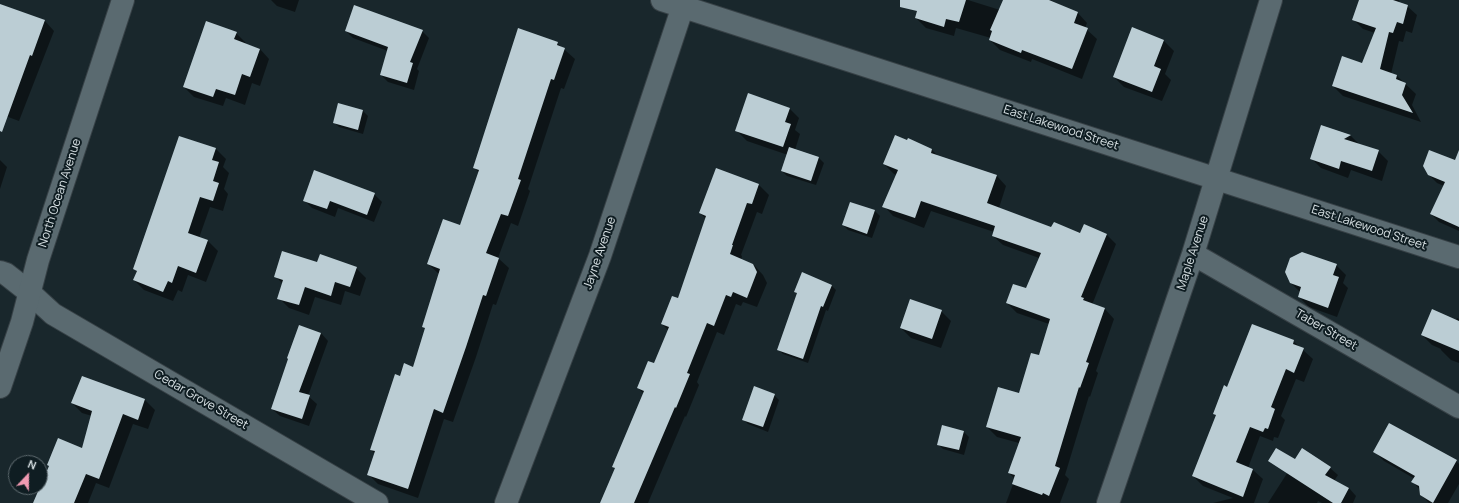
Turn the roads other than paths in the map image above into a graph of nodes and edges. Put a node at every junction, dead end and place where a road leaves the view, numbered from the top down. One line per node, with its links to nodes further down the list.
1 (123, 0): 9 (street, North Ocean Avenue)
2 (662, 0): 4 (street, East Lakewood Street)
3 (1271, 0): 5 (street, Maple Avenue)
4 (684, 4): 5 (street, East Lakewood Street); 13 (street, Jayne Avenue)
5 (1217, 178): 6 (street, Maple Avenue); 7 (street, East Lakewood Street)
6 (1193, 254): 11 (street, Taber Street); 14 (street, Maple Avenue)
7 (1459, 257)
8 (0, 272): 9 (street, Cedar Grove Street)
9 (29, 292): 10 (street, North Ocean Avenue); 12 (street, Cedar Grove Street)
10 (0, 387)
11 (1459, 406)
12 (377, 503)
13 (506, 503)
14 (1108, 503)

